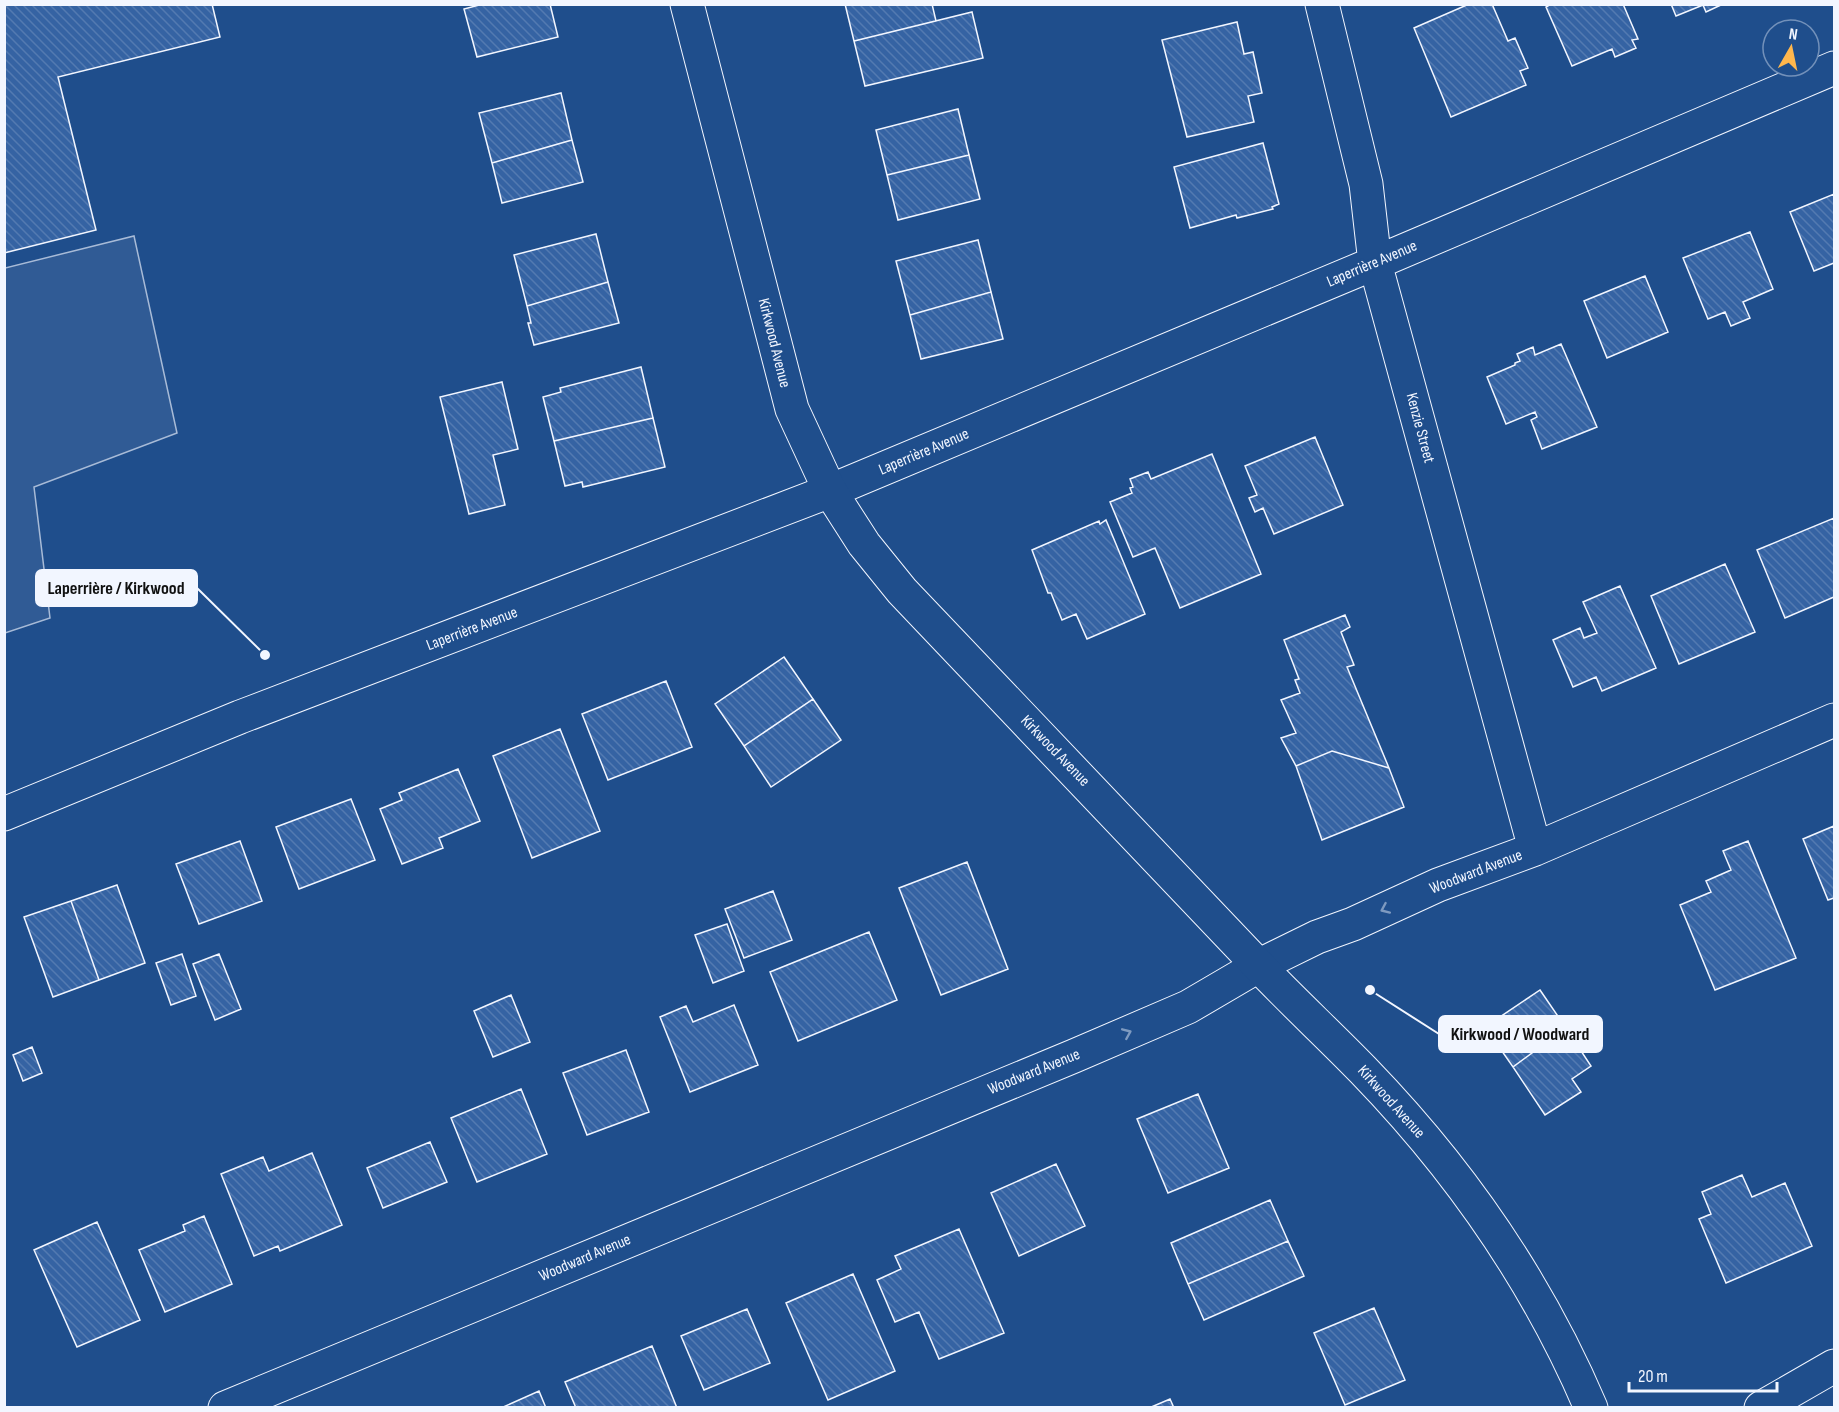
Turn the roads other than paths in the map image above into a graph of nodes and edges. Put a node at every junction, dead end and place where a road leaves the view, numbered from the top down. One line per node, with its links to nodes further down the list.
1 (687, 4): 5 (street, Kirkwood Avenue)
2 (1322, 4): 4 (street, Kenzie Street)
3 (1834, 68): 4 (street, Laperrière Avenue)
4 (1375, 263): 5 (street, Laperrière Avenue); 8 (street, Kenzie Street)
5 (830, 491): 7 (street, Laperrière Avenue); 9 (street, Kirkwood Avenue)
6 (1834, 720): 8 (street, Woodward Avenue)
7 (4, 814)
8 (1535, 849): 9 (street, Woodward Avenue, one-way to 9)
9 (1258, 966): 11 (street, Woodward Avenue, one-way to 9); 12 (street, Kirkwood Avenue)
10 (1834, 1366): 13 (street)
11 (225, 1407)
12 (1591, 1407)
13 (1761, 1407)

